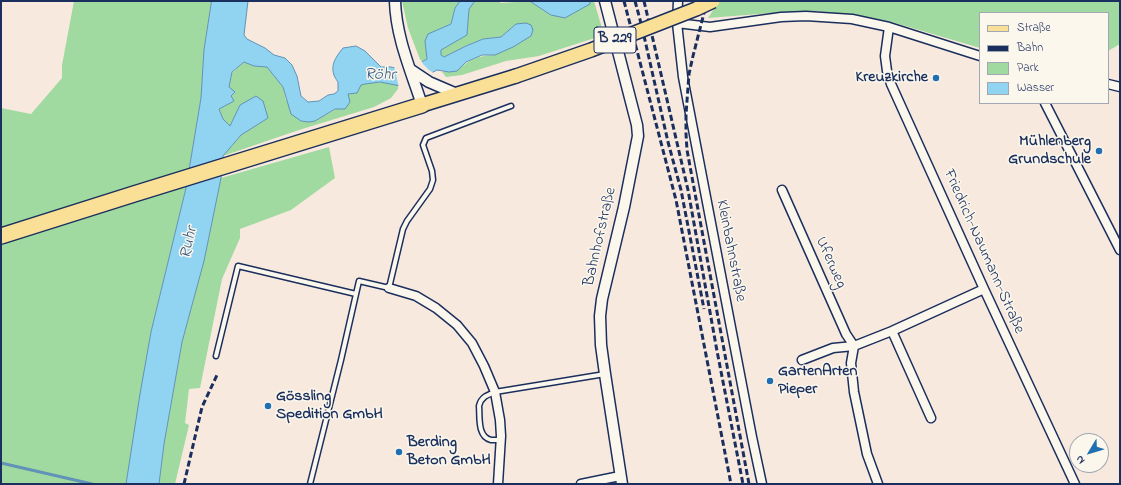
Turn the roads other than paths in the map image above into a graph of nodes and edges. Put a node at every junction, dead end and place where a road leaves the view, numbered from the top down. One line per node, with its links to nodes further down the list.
1 (605, 1): 25 (street, Bahnhofstraße)
2 (714, 1): 11 (main road, B 229, bridge)
3 (677, 4): 5 (street, Kleinbahnstraße)
4 (395, 5): 8 (street)
5 (677, 23): 6 (street); 33 (street, Kleinbahnstraße)
6 (889, 26): 7 (street); 19 (street, Friedrich-Naumann-Straße)
7 (979, 56)
8 (410, 70): 11 (street); 13 (street)
9 (1109, 84): 10 (street)
10 (1120, 87)
11 (458, 94): 13 (main road, B 229)
12 (1046, 104): 17 (street)
13 (422, 105): 16 (highway)
14 (511, 106): 18 (lane)
15 (782, 190): 22 (street, Uferweg)
16 (1, 236)
17 (1120, 250)
18 (389, 288): 20 (lane); 26 (street)
19 (984, 289): 21 (street); 35 (street, Friedrich-Naumann-Straße)
20 (356, 294): 23 (lane); 30 (lane)
21 (892, 331): 22 (street); 27 (street)
22 (854, 346): 24 (street); 34 (street)
23 (216, 356)
24 (802, 360)
25 (605, 374): 26 (lane); 29 (street, Bahnhofstraße)
26 (495, 392): 28 (street); 28 (lane)
27 (931, 418)
28 (501, 440): 31 (street)
29 (621, 480): 32 (street)
30 (310, 484)
31 (498, 484)
32 (581, 484)
33 (762, 484)
34 (878, 484)
35 (1075, 484)

